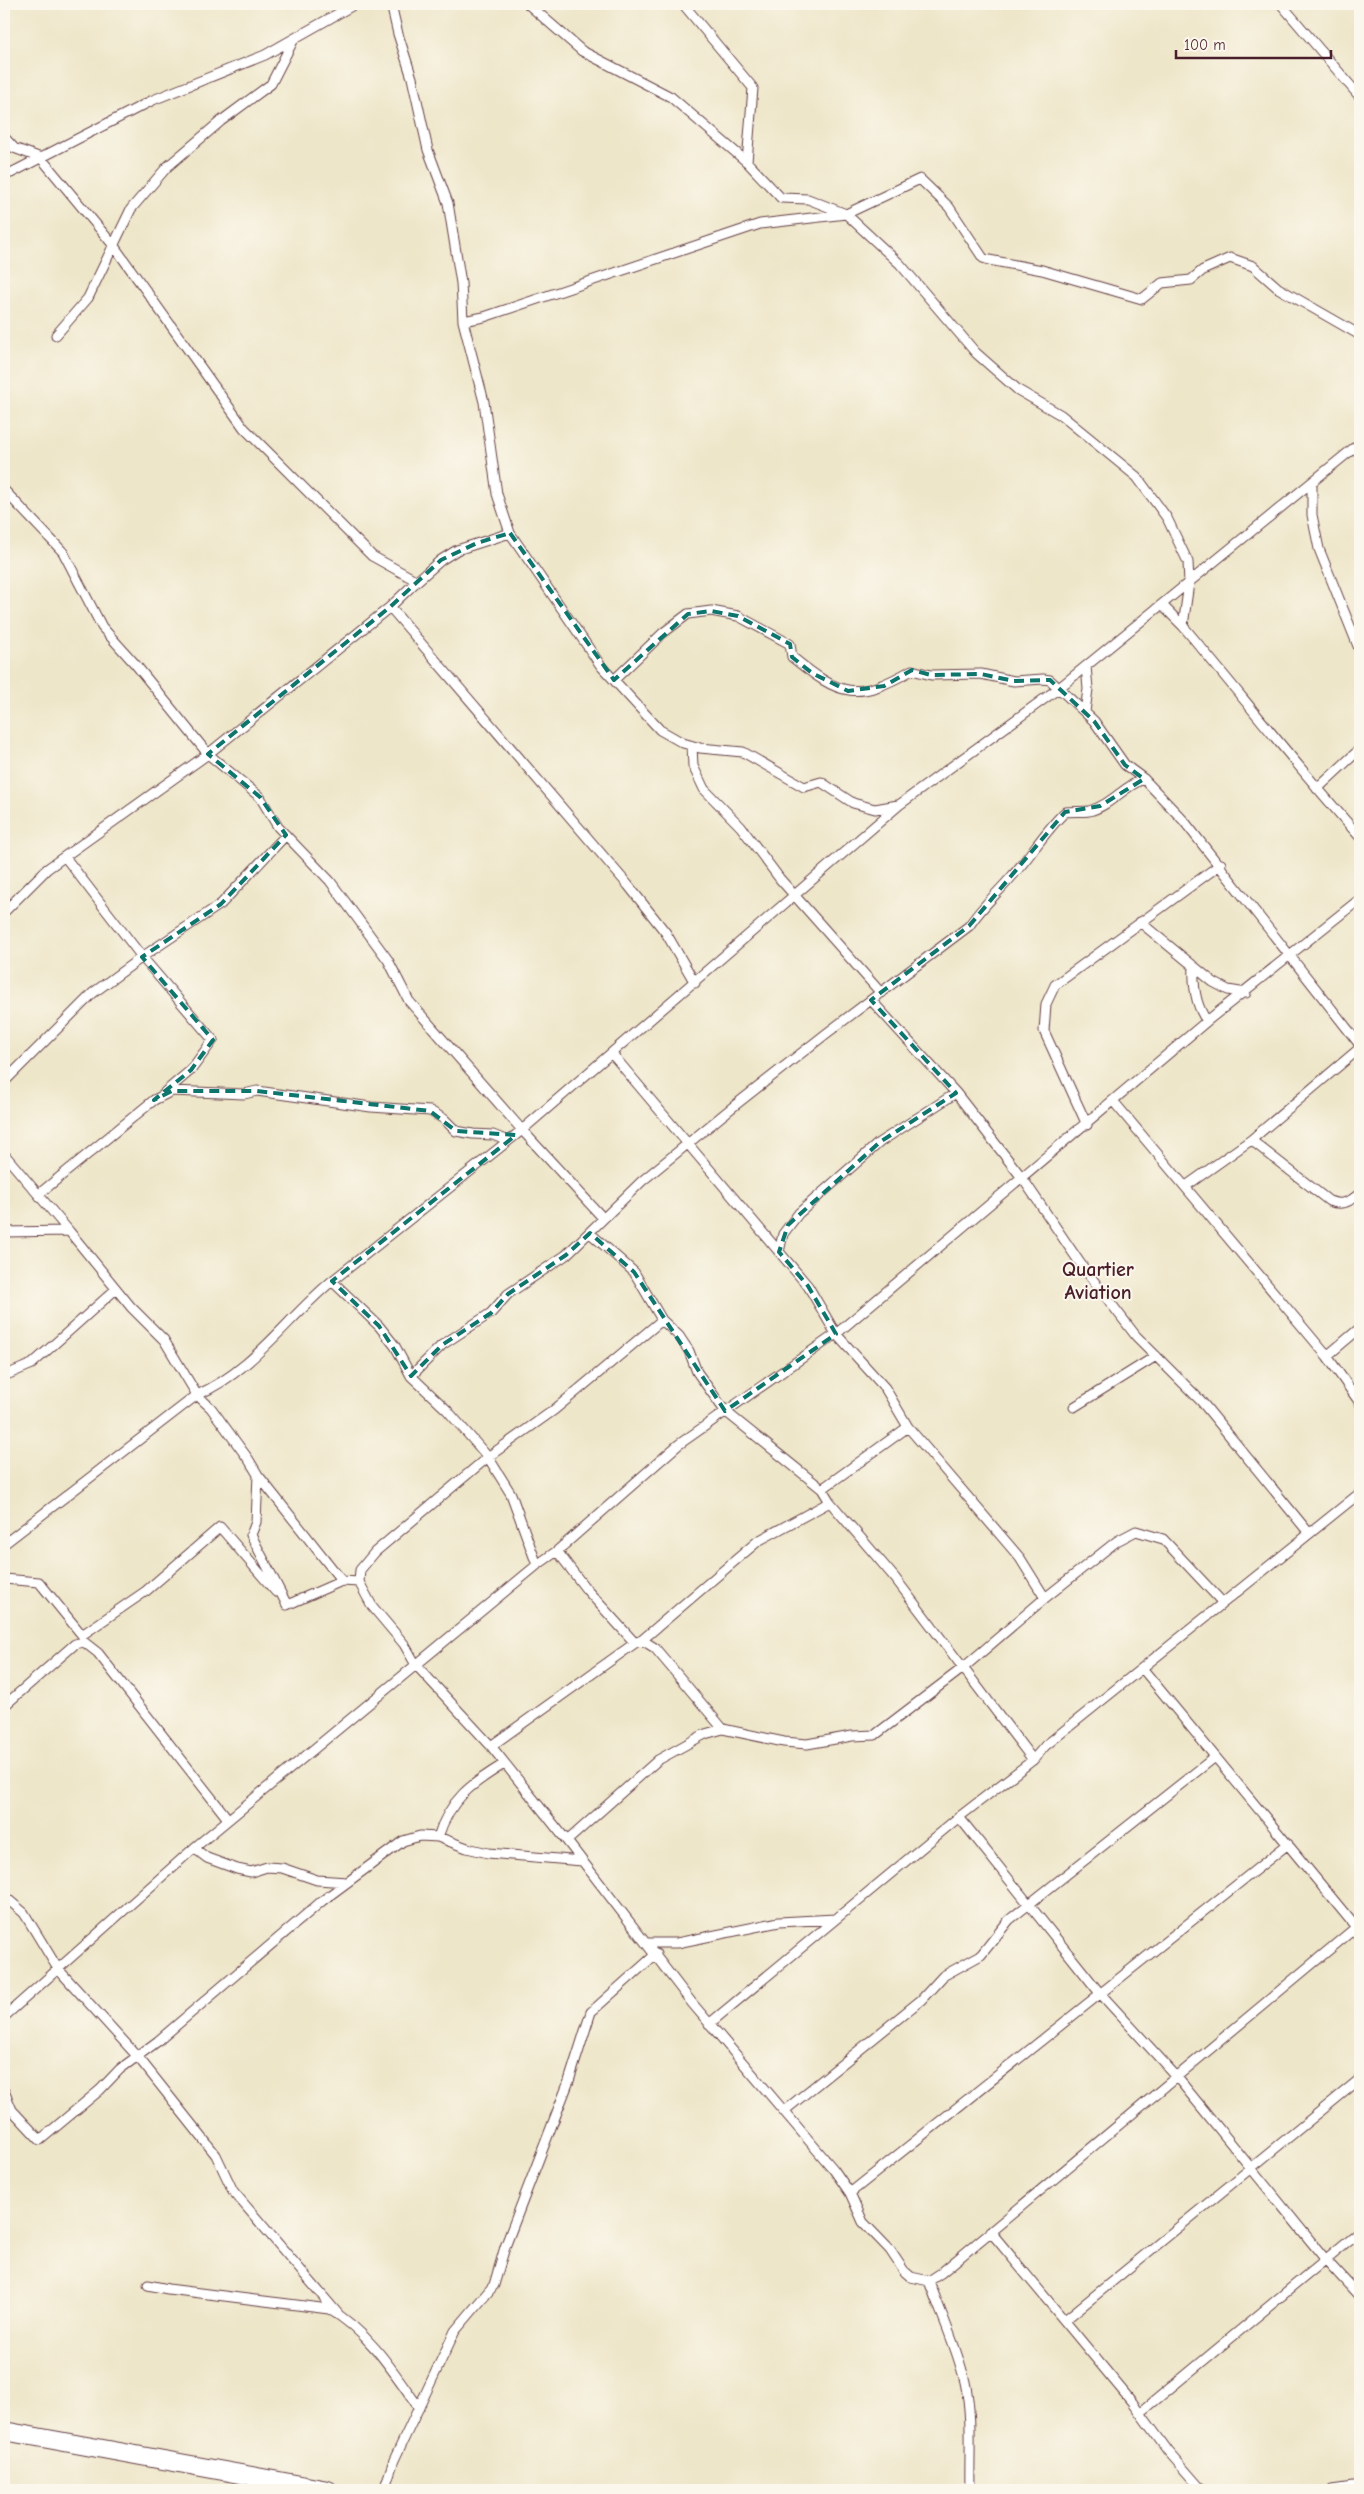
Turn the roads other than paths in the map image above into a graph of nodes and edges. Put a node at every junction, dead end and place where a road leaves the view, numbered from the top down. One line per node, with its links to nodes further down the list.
1 (355, 4): 6 (street)
2 (391, 4): 14 (street)
3 (528, 4): 10 (street)
4 (683, 4): 10 (street)
5 (1281, 4): 7 (street)
6 (294, 39): 9 (street); 13 (street)
7 (1360, 97)
8 (4, 137): 9 (street)
9 (41, 158): 11 (street); 13 (street)
10 (747, 162): 12 (street)
11 (4, 175)
12 (846, 214): 14 (street); 16 (street); 22 (street)
13 (114, 246): 15 (street); 21 (street)
14 (463, 321): 20 (street)
15 (56, 335)
16 (1360, 335)
17 (1360, 443): 18 (street)
18 (1312, 484): 22 (street); 26 (street)
19 (4, 490): 33 (street)
20 (510, 533): 21 (street); 28 (street)
21 (416, 580): 24 (street)
22 (1189, 583): 23 (street); 25 (street)
23 (1162, 605): 25 (street); 27 (street)
24 (390, 607): 33 (street); 48 (street)
25 (1183, 626): 35 (street)
26 (1360, 651)
27 (1086, 666): 29 (street); 30 (street)
28 (614, 680): 29 (street); 31 (street)
29 (1059, 688): 30 (street); 36 (street)
30 (1086, 712): 34 (street)
31 (692, 746): 36 (street); 41 (street)
32 (1360, 749): 35 (street)
33 (208, 754): 37 (street); 39 (street)
34 (1144, 779): 40 (street); 49 (street)
35 (1317, 789): 38 (street)
36 (899, 805): 41 (street)
37 (286, 835): 46 (street); 60 (street)
38 (1360, 837)
39 (65, 857): 43 (street); 46 (street)
40 (1220, 864): 44 (street); 45 (street)
41 (795, 894): 48 (street); 49 (street)
42 (1360, 899): 45 (street)
43 (4, 912)
44 (1140, 922): 47 (street); 59 (street)
45 (1291, 955): 50 (street); 53 (street)
46 (142, 957): 55 (street); 57 (street)
47 (1194, 966): 50 (street); 52 (street)
48 (694, 983): 54 (street)
49 (881, 993): 51 (street)
50 (1246, 993): 52 (street)
51 (871, 1000): 56 (street); 63 (street)
52 (1207, 1021): 58 (street)
53 (1360, 1046): 61 (street)
54 (612, 1054): 60 (street); 63 (street)
55 (4, 1082)
56 (956, 1093): 65 (street); 73 (street)
57 (154, 1100): 62 (street); 68 (street)
58 (1114, 1102): 59 (street); 66 (street)
59 (1087, 1124): 65 (street)
60 (522, 1130): 62 (street); 69 (street)
61 (1251, 1140): 66 (street); 67 (street)
62 (508, 1141): 74 (street)
63 (687, 1145): 69 (street); 73 (street)
64 (4, 1154): 68 (street)
65 (1023, 1179): 78 (street); 79 (street)
66 (1186, 1186): 80 (street)
67 (1360, 1193)
68 (39, 1194): 70 (street)
69 (602, 1217): 72 (street)
70 (68, 1231): 71 (street); 75 (street)
71 (4, 1232)
72 (590, 1233): 76 (street); 82 (street)
73 (779, 1252): 78 (street)
74 (332, 1281): 82 (street); 83 (street)
75 (116, 1289): 81 (street); 83 (street)
76 (662, 1320): 86 (street); 88 (street)
77 (1360, 1328): 80 (street)
78 (836, 1334): 86 (street); 87 (street)
79 (1156, 1356): 85 (street); 93 (street)
80 (1327, 1356): 84 (street)
81 (4, 1376)
82 (411, 1376): 88 (street)
83 (197, 1395): 89 (street); 94 (street)
84 (1360, 1403)
85 (1074, 1407)
86 (725, 1411): 90 (street); 95 (street)
87 (908, 1427): 90 (street); 100 (street)
88 (488, 1457): 96 (street); 99 (street)
89 (258, 1475): 98 (street); 102 (street)
90 (822, 1489): 92 (street)
91 (1358, 1498): 93 (street)
92 (830, 1502): 103 (street); 105 (street)
93 (1309, 1533): 101 (street)
94 (4, 1544)
95 (557, 1551): 96 (street); 103 (street)
96 (537, 1565): 104 (street)
97 (4, 1579): 102 (street)
98 (342, 1581): 99 (street); 102 (street)
99 (359, 1582): 104 (street)
100 (1044, 1598): 101 (street); 105 (street)
101 (1223, 1603): 106 (street)
102 (287, 1604)
103 (638, 1642): 108 (street); 109 (street)
104 (416, 1665): 109 (street); 114 (street)
105 (963, 1668): 108 (street); 111 (street)
106 (1142, 1668): 110 (street); 111 (street)
107 (4, 1706): 114 (street)
108 (723, 1728): 116 (street)
109 (490, 1746): 112 (street)
110 (1215, 1757): 117 (street); 122 (street)
111 (1033, 1760): 113 (street)
112 (504, 1764): 115 (street); 116 (street)
113 (959, 1816): 122 (street); 123 (street)
114 (228, 1819): 118 (street)
115 (438, 1837): 119 (street); 120 (street)
116 (567, 1841): 119 (street)
117 (1288, 1844): 124 (street); 128 (street)
118 (194, 1848): 120 (street); 127 (street)
119 (582, 1861): 125 (street)
120 (348, 1882): 131 (street)
121 (4, 1896): 127 (street)
122 (1028, 1904): 128 (street); 135 (street)
123 (835, 1919): 125 (street); 130 (street)
124 (1359, 1928): 132 (street)
125 (647, 1943): 126 (street)
126 (656, 1954): 130 (street); 146 (street)
127 (58, 1969): 129 (street); 131 (street)
128 (1099, 1992): 132 (street); 137 (street)
129 (4, 2017)
130 (710, 2024): 135 (street)
131 (138, 2057): 134 (street); 144 (street)
132 (1176, 2076): 136 (street); 138 (street)
133 (1360, 2079): 136 (street)
134 (4, 2091)
135 (784, 2111): 137 (street)
136 (1252, 2168): 140 (street); 145 (street)
137 (850, 2193): 141 (street)
138 (990, 2231): 141 (street); 145 (street)
139 (1360, 2231): 140 (street)
140 (1326, 2260): 143 (street); 147 (street)
141 (929, 2280): 152 (street)
142 (148, 2285): 144 (street)
143 (1360, 2297)
144 (339, 2314): 146 (street)
145 (1065, 2320): 147 (street)
146 (419, 2408): 151 (street)
147 (1140, 2413): 153 (street)
148 (4, 2431): 150 (highway)
149 (1360, 2486): 154 (street)
150 (328, 2490)
151 (384, 2490)
152 (970, 2490)
153 (1202, 2490)
154 (1332, 2490)

